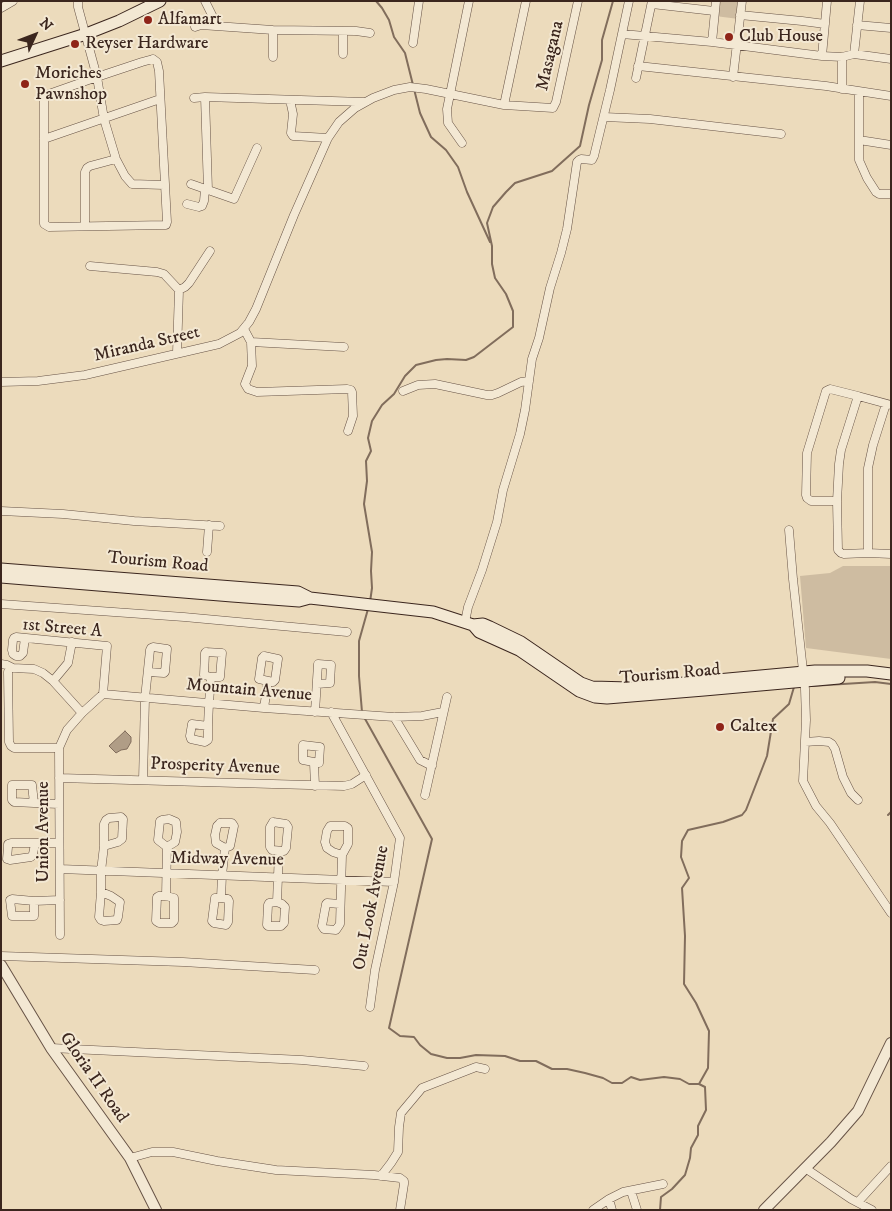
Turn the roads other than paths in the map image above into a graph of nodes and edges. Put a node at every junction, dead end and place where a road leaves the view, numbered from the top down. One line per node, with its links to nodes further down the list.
1 (13, 1): 15 (street)
2 (78, 1): 26 (street)
3 (160, 1): 26 (main road)
4 (205, 1): 19 (street)
5 (419, 1): 30 (street)
6 (469, 1): 45 (street)
7 (526, 1): 52 (street)
8 (578, 1): 52 (street, Masagana)
9 (629, 1): 27 (street)
10 (716, 1): 16 (street)
11 (742, 1): 17 (street)
12 (827, 1): 18 (street)
13 (860, 1): 20 (street)
14 (652, 2): 16 (street); 28 (street)
15 (1, 8)
16 (714, 11): 29 (street)
17 (740, 15): 18 (street); 31 (street)
18 (825, 24): 34 (street)
19 (217, 25): 21 (street); 23 (street)
20 (857, 25): 22 (street); 33 (street)
21 (195, 27)
22 (891, 28)
23 (273, 30): 24 (street); 35 (street)
24 (343, 31): 25 (street); 32 (street)
25 (370, 33)
26 (86, 34): 38 (main road); 40 (street)
27 (622, 34): 28 (street); 53 (street)
28 (644, 37): 29 (street); 39 (street)
29 (712, 42): 31 (street)
30 (413, 43)
31 (736, 45): 34 (street); 41 (street)
32 (343, 54)
33 (854, 54): 36 (street); 37 (street)
34 (822, 56): 36 (street)
35 (273, 57)
36 (842, 57): 43 (street)
37 (891, 59)
38 (1, 61)
39 (638, 66): 41 (street); 42 (street)
40 (97, 77): 49 (street); 54 (street); 57 (street)
41 (732, 77): 43 (street)
42 (636, 78)
43 (842, 89): 44 (street)
44 (859, 92): 46 (street); 58 (street)
45 (449, 94): 51 (street); 52 (street); 59 (street)
46 (891, 96)
47 (205, 97): 48 (street); 50 (street); 65 (street)
48 (194, 98)
49 (160, 100): 54 (street); 64 (street)
50 (290, 100): 51 (street); 56 (street)
51 (364, 102): 56 (street, Miranda Street)
52 (504, 105)
53 (604, 117): 55 (street); 76 (street)
54 (104, 119): 57 (street); 62 (street)
55 (781, 134)
56 (328, 138): 72 (street, Miranda Street)
57 (44, 139): 68 (street)
58 (858, 140): 60 (street); 66 (street)
59 (462, 143)
60 (891, 145)
61 (257, 148): 65 (street)
62 (116, 159): 64 (street); 68 (street)
63 (190, 184): 65 (street)
64 (164, 185): 68 (street)
65 (207, 190): 67 (street)
66 (891, 194)
67 (187, 204)
68 (85, 226)
69 (210, 251): 71 (street)
70 (90, 266): 71 (street)
71 (179, 290): 75 (street)
72 (244, 329): 73 (street); 75 (street, Miranda Street)
73 (251, 342): 74 (street); 81 (street)
74 (344, 347)
75 (177, 353): 77 (street, Miranda Street)
76 (529, 381): 78 (street); 94 (street)
77 (1, 382)
78 (403, 390)
79 (858, 396): 80 (street); 82 (street); 82 (street)
80 (888, 404): 88 (street)
81 (348, 431)
82 (837, 501): 88 (street)
83 (1, 511): 84 (street)
84 (209, 525): 85 (street); 87 (street)
85 (220, 526)
86 (789, 530): 105 (street)
87 (207, 552)
88 (868, 553): 89 (street)
89 (891, 554)
90 (1, 569): 92 (main road, Tourism Road)
91 (1, 577): 92 (main road, Tourism Road)
92 (310, 598): 94 (main road, Tourism Road)
93 (1, 604): 95 (street)
94 (469, 624): 105 (main road, Tourism Road)
95 (347, 632)
96 (25, 638): 96 (street, 1st Street A); 97 (street, 1st Street A)
97 (72, 642): 106 (street); 108 (street, 1st Street A)
98 (1, 664): 99 (street)
99 (7, 671): 106 (street); 120 (street)
100 (148, 672): 100 (street); 110 (street)
101 (891, 674): 105 (main road, Tourism Road)
102 (211, 677): 111 (street)
103 (891, 680): 105 (main road, Tourism Road)
104 (268, 681): 112 (street)
105 (804, 681): 119 (street)
106 (53, 682): 116 (street)
107 (317, 684): 107 (street); 113 (street)
108 (103, 694): 110 (street, Mountain Avenue); 116 (street)
109 (447, 697): 115 (street)
110 (145, 698): 111 (street, Mountain Avenue); 125 (street)
111 (209, 703): 112 (street, Mountain Avenue); 118 (street)
112 (264, 708): 113 (street, Mountain Avenue)
113 (315, 712): 114 (street, Mountain Avenue)
114 (331, 712): 117 (street, Mountain Avenue); 123 (street, Out Look Avenue)
115 (443, 712): 117 (street, Mountain Avenue); 122 (street)
116 (82, 713): 120 (street, Union Avenue)
117 (394, 717): 122 (street)
118 (208, 726): 118 (street)
119 (805, 742): 128 (street); 152 (street)
120 (58, 748): 124 (street, Union Avenue)
121 (314, 762): 126 (street)
122 (432, 766): 127 (street)
123 (366, 775): 126 (street, Prosperity Avenue); 144 (street, Out Look Avenue)
124 (59, 778): 125 (street, Prosperity Avenue); 130 (street, Union Avenue)
125 (143, 780): 126 (street, Prosperity Avenue)
126 (315, 786)
127 (425, 794)
128 (858, 800)
129 (34, 803): 129 (street); 130 (street)
130 (59, 804): 131 (street, Union Avenue)
131 (59, 842): 132 (street); 138 (street, Union Avenue)
132 (35, 844): 132 (street)
133 (104, 846): 133 (street); 139 (street)
134 (167, 847): 140 (street)
135 (224, 848): 141 (street)
136 (279, 851): 142 (street)
137 (342, 855): 137 (street); 143 (street)
138 (60, 870): 139 (street, Midway Avenue); 148 (street, Union Avenue)
139 (101, 871): 140 (street, Midway Avenue); 145 (street)
140 (166, 874): 141 (street, Midway Avenue); 146 (street)
141 (222, 875): 142 (street, Midway Avenue); 147 (street)
142 (278, 876): 143 (street, Midway Avenue); 150 (street)
143 (341, 879): 144 (street, Midway Avenue); 151 (street)
144 (394, 882): 157 (street, Out Look Avenue)
145 (102, 892): 145 (street)
146 (166, 896)
147 (221, 898)
148 (60, 900): 149 (street); 153 (street, Union Avenue)
149 (34, 902): 149 (street)
150 (277, 902)
151 (340, 904): 151 (street)
152 (891, 913)
153 (60, 935)
154 (1, 956): 156 (street)
155 (1, 965): 159 (street, Gloria II Road)
156 (316, 970)
157 (370, 1007)
158 (891, 1044): 160 (street)
159 (51, 1048): 161 (street); 163 (street, Gloria II Road)
160 (886, 1063): 165 (street)
161 (364, 1066)
162 (485, 1069): 166 (street)
163 (130, 1158): 166 (street); 171 (street, Gloria II Road)
164 (891, 1166): 170 (street)
165 (805, 1168): 170 (street); 176 (street)
166 (381, 1176): 172 (street)
167 (663, 1184): 168 (street)
168 (631, 1191): 169 (street); 175 (street)
169 (609, 1199): 173 (street); 174 (street)
170 (858, 1202): 177 (street)
171 (156, 1210)
172 (400, 1210)
173 (593, 1210)
174 (612, 1210)
175 (637, 1210)
176 (764, 1210)
177 (872, 1210)

